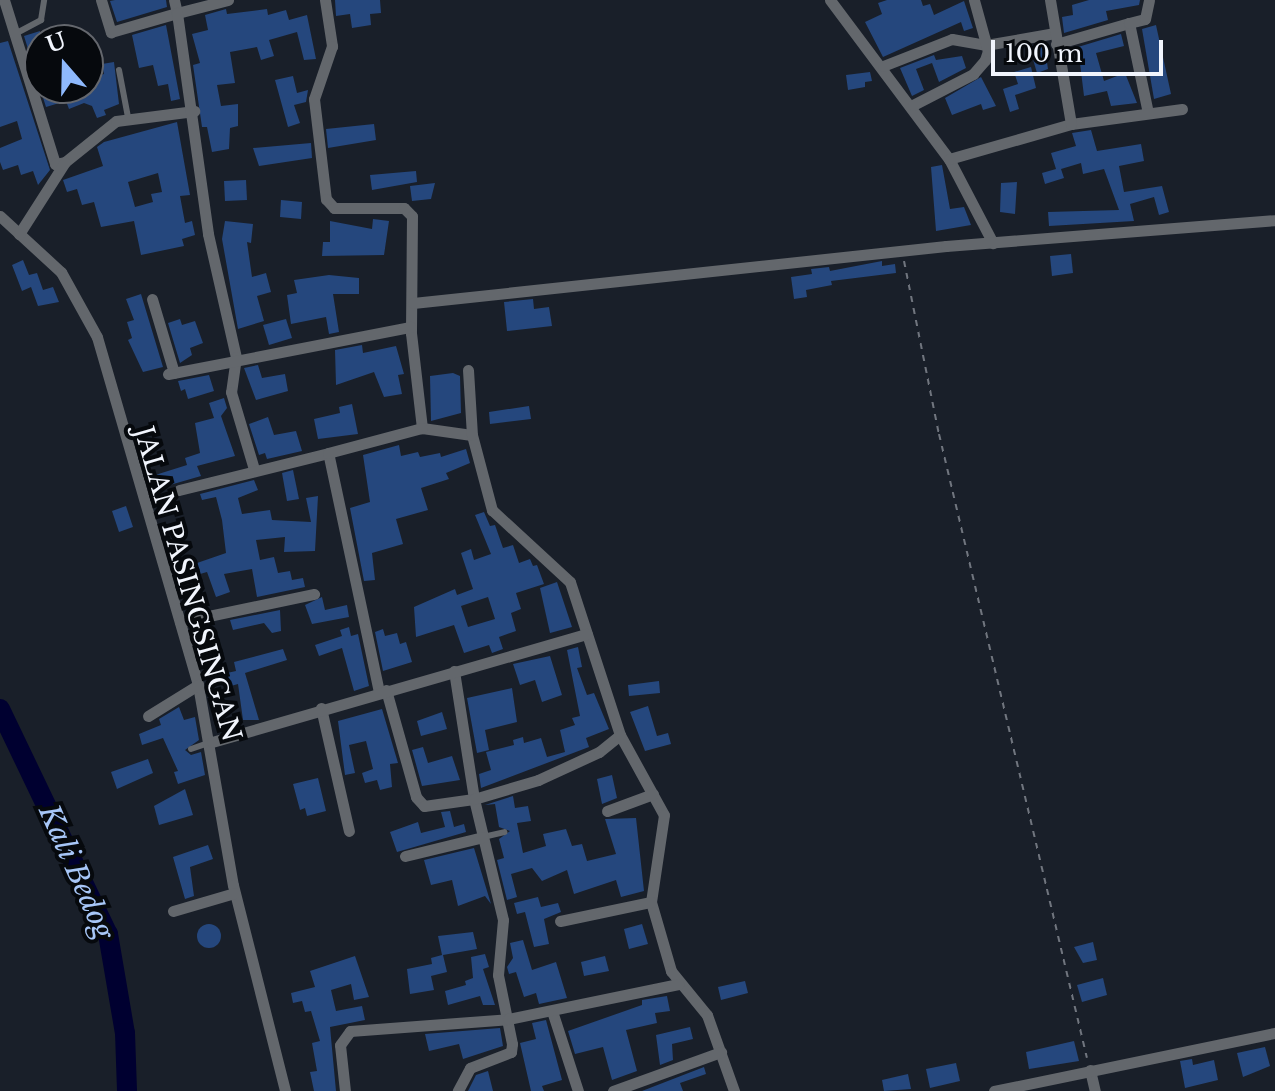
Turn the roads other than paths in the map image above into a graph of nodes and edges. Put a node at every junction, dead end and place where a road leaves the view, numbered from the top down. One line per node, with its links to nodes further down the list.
1 (4, 0): 13 (street)
2 (44, 0): 13 (lane)
3 (101, 0): 11 (street)
4 (174, 0): 11 (street)
5 (228, 0): 11 (street)
6 (325, 0): 31 (street)
7 (830, 0): 16 (street)
8 (974, 0): 15 (street)
9 (1050, 0): 14 (street)
10 (1149, 0): 12 (street)
11 (177, 13): 20 (street)
12 (1129, 23): 14 (street); 21 (street)
13 (13, 35): 25 (street)
14 (1056, 38): 15 (street); 23 (street)
15 (986, 45): 16 (street); 18 (street)
16 (883, 66): 18 (street)
17 (119, 70): 22 (lane)
18 (913, 105): 24 (street)
19 (1182, 109): 21 (street)
20 (194, 111): 22 (street); 33 (street)
21 (1148, 113): 23 (street)
22 (128, 117): 25 (street)
23 (1071, 124): 24 (street)
24 (949, 159): 29 (street)
25 (65, 162): 28 (street)
26 (0, 216): 28 (street, JALAN PASINGSINGAN)
27 (1275, 220): 29 (street)
28 (20, 232): 41 (street, JALAN PASINGSINGAN)
29 (993, 243): 31 (street)
30 (152, 299): 33 (street)
31 (413, 303): 32 (street)
32 (410, 327): 33 (street); 35 (street)
33 (236, 357): 38 (street)
34 (468, 370): 36 (street)
35 (422, 428): 36 (street); 37 (street)
36 (472, 435): 42 (street)
37 (328, 453): 38 (street); 45 (street)
38 (254, 469): 39 (street)
39 (179, 490)
40 (314, 594): 41 (street)
41 (184, 621): 44 (street, JALAN PASINGSINGAN)
42 (587, 634): 43 (street); 48 (street)
43 (454, 671): 45 (street); 52 (street)
44 (198, 685): 47 (street); 49 (street, JALAN PASINGSINGAN)
45 (382, 691): 46 (street); 52 (street)
46 (321, 708): 49 (street); 54 (street)
47 (148, 716)
48 (620, 735): 51 (street); 52 (street)
49 (221, 738): 50 (lane); 58 (street, JALAN PASINGSINGAN)
50 (191, 749)
51 (653, 794): 53 (street); 59 (street)
52 (474, 799): 56 (street)
53 (607, 811)
54 (349, 831)
55 (504, 832): 56 (lane)
56 (483, 837): 57 (street); 64 (street)
57 (405, 856)
58 (234, 893): 60 (street); 69 (street, JALAN PASINGSINGAN)
59 (651, 902): 61 (street); 62 (street)
60 (173, 911)
61 (560, 921)
62 (678, 984): 63 (street); 66 (street)
63 (552, 1011): 64 (street); 72 (street)
64 (508, 1019): 70 (street); 71 (street)
65 (1275, 1033): 67 (street)
66 (721, 1052): 68 (street); 73 (street)
67 (1090, 1070): 74 (street); 75 (street)
68 (620, 1090)
69 (285, 1091)
70 (345, 1091)
71 (458, 1091)
72 (578, 1091)
73 (734, 1091)
74 (994, 1091)
75 (1095, 1091)

